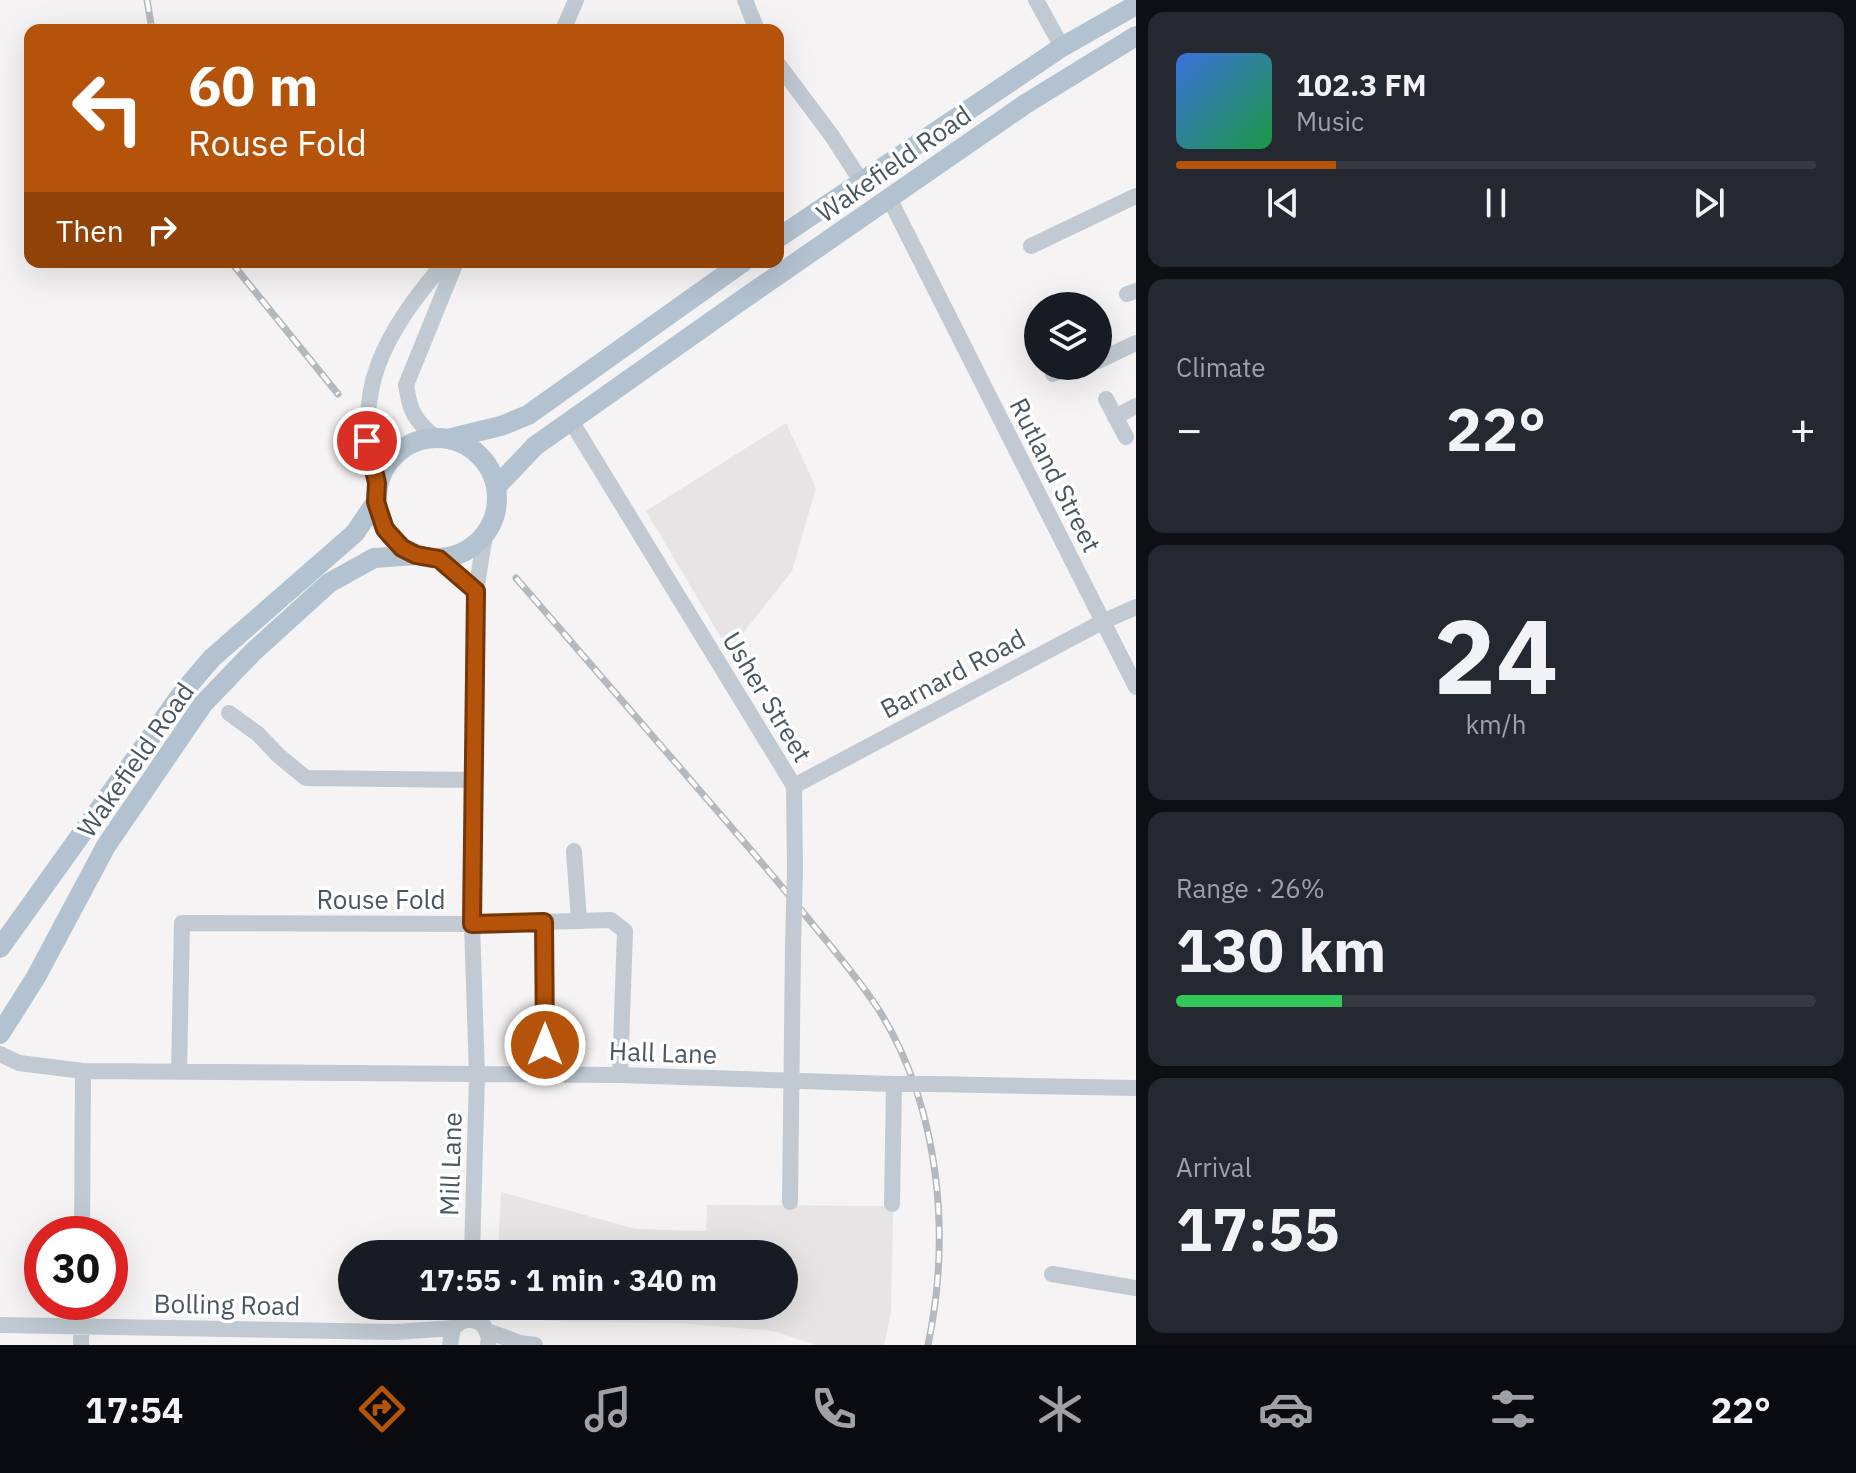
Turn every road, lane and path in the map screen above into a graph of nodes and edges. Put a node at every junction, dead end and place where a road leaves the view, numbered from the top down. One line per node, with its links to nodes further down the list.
1 (576, 0): 6 (street)
2 (745, 0): 7 (street)
3 (1036, 0): 9 (street)
4 (1136, 5): 5 (main road, Wakefield Road)
5 (1118, 8): 9 (main road, Wakefield Road)
6 (566, 24)
7 (755, 24)
8 (1136, 36): 13 (main road, Wakefield Road)
9 (1062, 47): 11 (main road, Wakefield Road)
10 (784, 72): 11 (street)
11 (861, 181): 14 (main road, Wakefield Road)
12 (1136, 196): 15 (street)
13 (889, 198): 24 (main road, Wakefield Road); 34 (street, Rutland Street)
14 (784, 234)
15 (1031, 246)
16 (440, 268): 28 (street)
17 (454, 268): 26 (street)
18 (735, 268): 26 (main road)
19 (1136, 343): 20 (street)
20 (1112, 354)
21 (1106, 399): 23 (street)
22 (1136, 406): 23 (street)
23 (1115, 417): 25 (street)
24 (571, 421): 27 (main road, Wakefield Road); 38 (street, Usher Street)
25 (1126, 437)
26 (443, 438): 27 (main road); 28 (main road)
27 (497, 486): 29 (main road)
28 (376, 493): 30 (main road); 43 (main road, Wakefield Road)
29 (485, 535): 31 (main road); 32 (street, Mill Lane)
30 (416, 555): 31 (main road); 44 (main road, Wakefield Road)
31 (439, 559): 32 (street)
32 (476, 591): 37 (street, Mill Lane)
33 (1136, 607): 34 (street, Barnard Road)
34 (1102, 622): 35 (street, Rutland Street); 38 (street, Barnard Road)
35 (1136, 687)
36 (229, 713): 37 (street)
37 (473, 780): 42 (street, Mill Lane)
38 (794, 786): 51 (street, Usher Street, bridge)
39 (574, 851): 40 (street)
40 (579, 921): 41 (street, Rouse Fold); 49 (street, Rouse Fold)
41 (544, 922): 42 (street, Rouse Fold); 50 (street)
42 (472, 924): 47 (street, Rouse Fold); 48 (street, Mill Lane)
43 (0, 948)
44 (0, 1034)
45 (0, 1054): 46 (street, Hall Lane)
46 (83, 1071): 47 (street, Hall Lane); 56 (street)
47 (179, 1072): 48 (street, Hall Lane)
48 (477, 1075): 50 (street, Hall Lane); 57 (street, Mill Lane)
49 (620, 1075): 50 (street, Hall Lane); 51 (street, Hall Lane)
50 (545, 1076)
51 (790, 1081): 52 (street, Hall Lane); 54 (street, Usher Street)
52 (894, 1084): 53 (street, Hall Lane, bridge); 55 (street)
53 (1136, 1088)
54 (790, 1202)
55 (892, 1204)
56 (82, 1216)
57 (472, 1240)
58 (1052, 1274): 59 (street)
59 (1136, 1288)
60 (82, 1320): 64 (street)
61 (464, 1320): 65 (street)
62 (477, 1320): 66 (street)
63 (0, 1325): 64 (street, Bolling Road)
64 (82, 1327): 67 (street, Bolling Road); 69 (street)
65 (451, 1336): 67 (street, Bolling Road)
66 (488, 1338): 68 (street)
67 (394, 1339)
68 (523, 1344)
69 (81, 1345)

